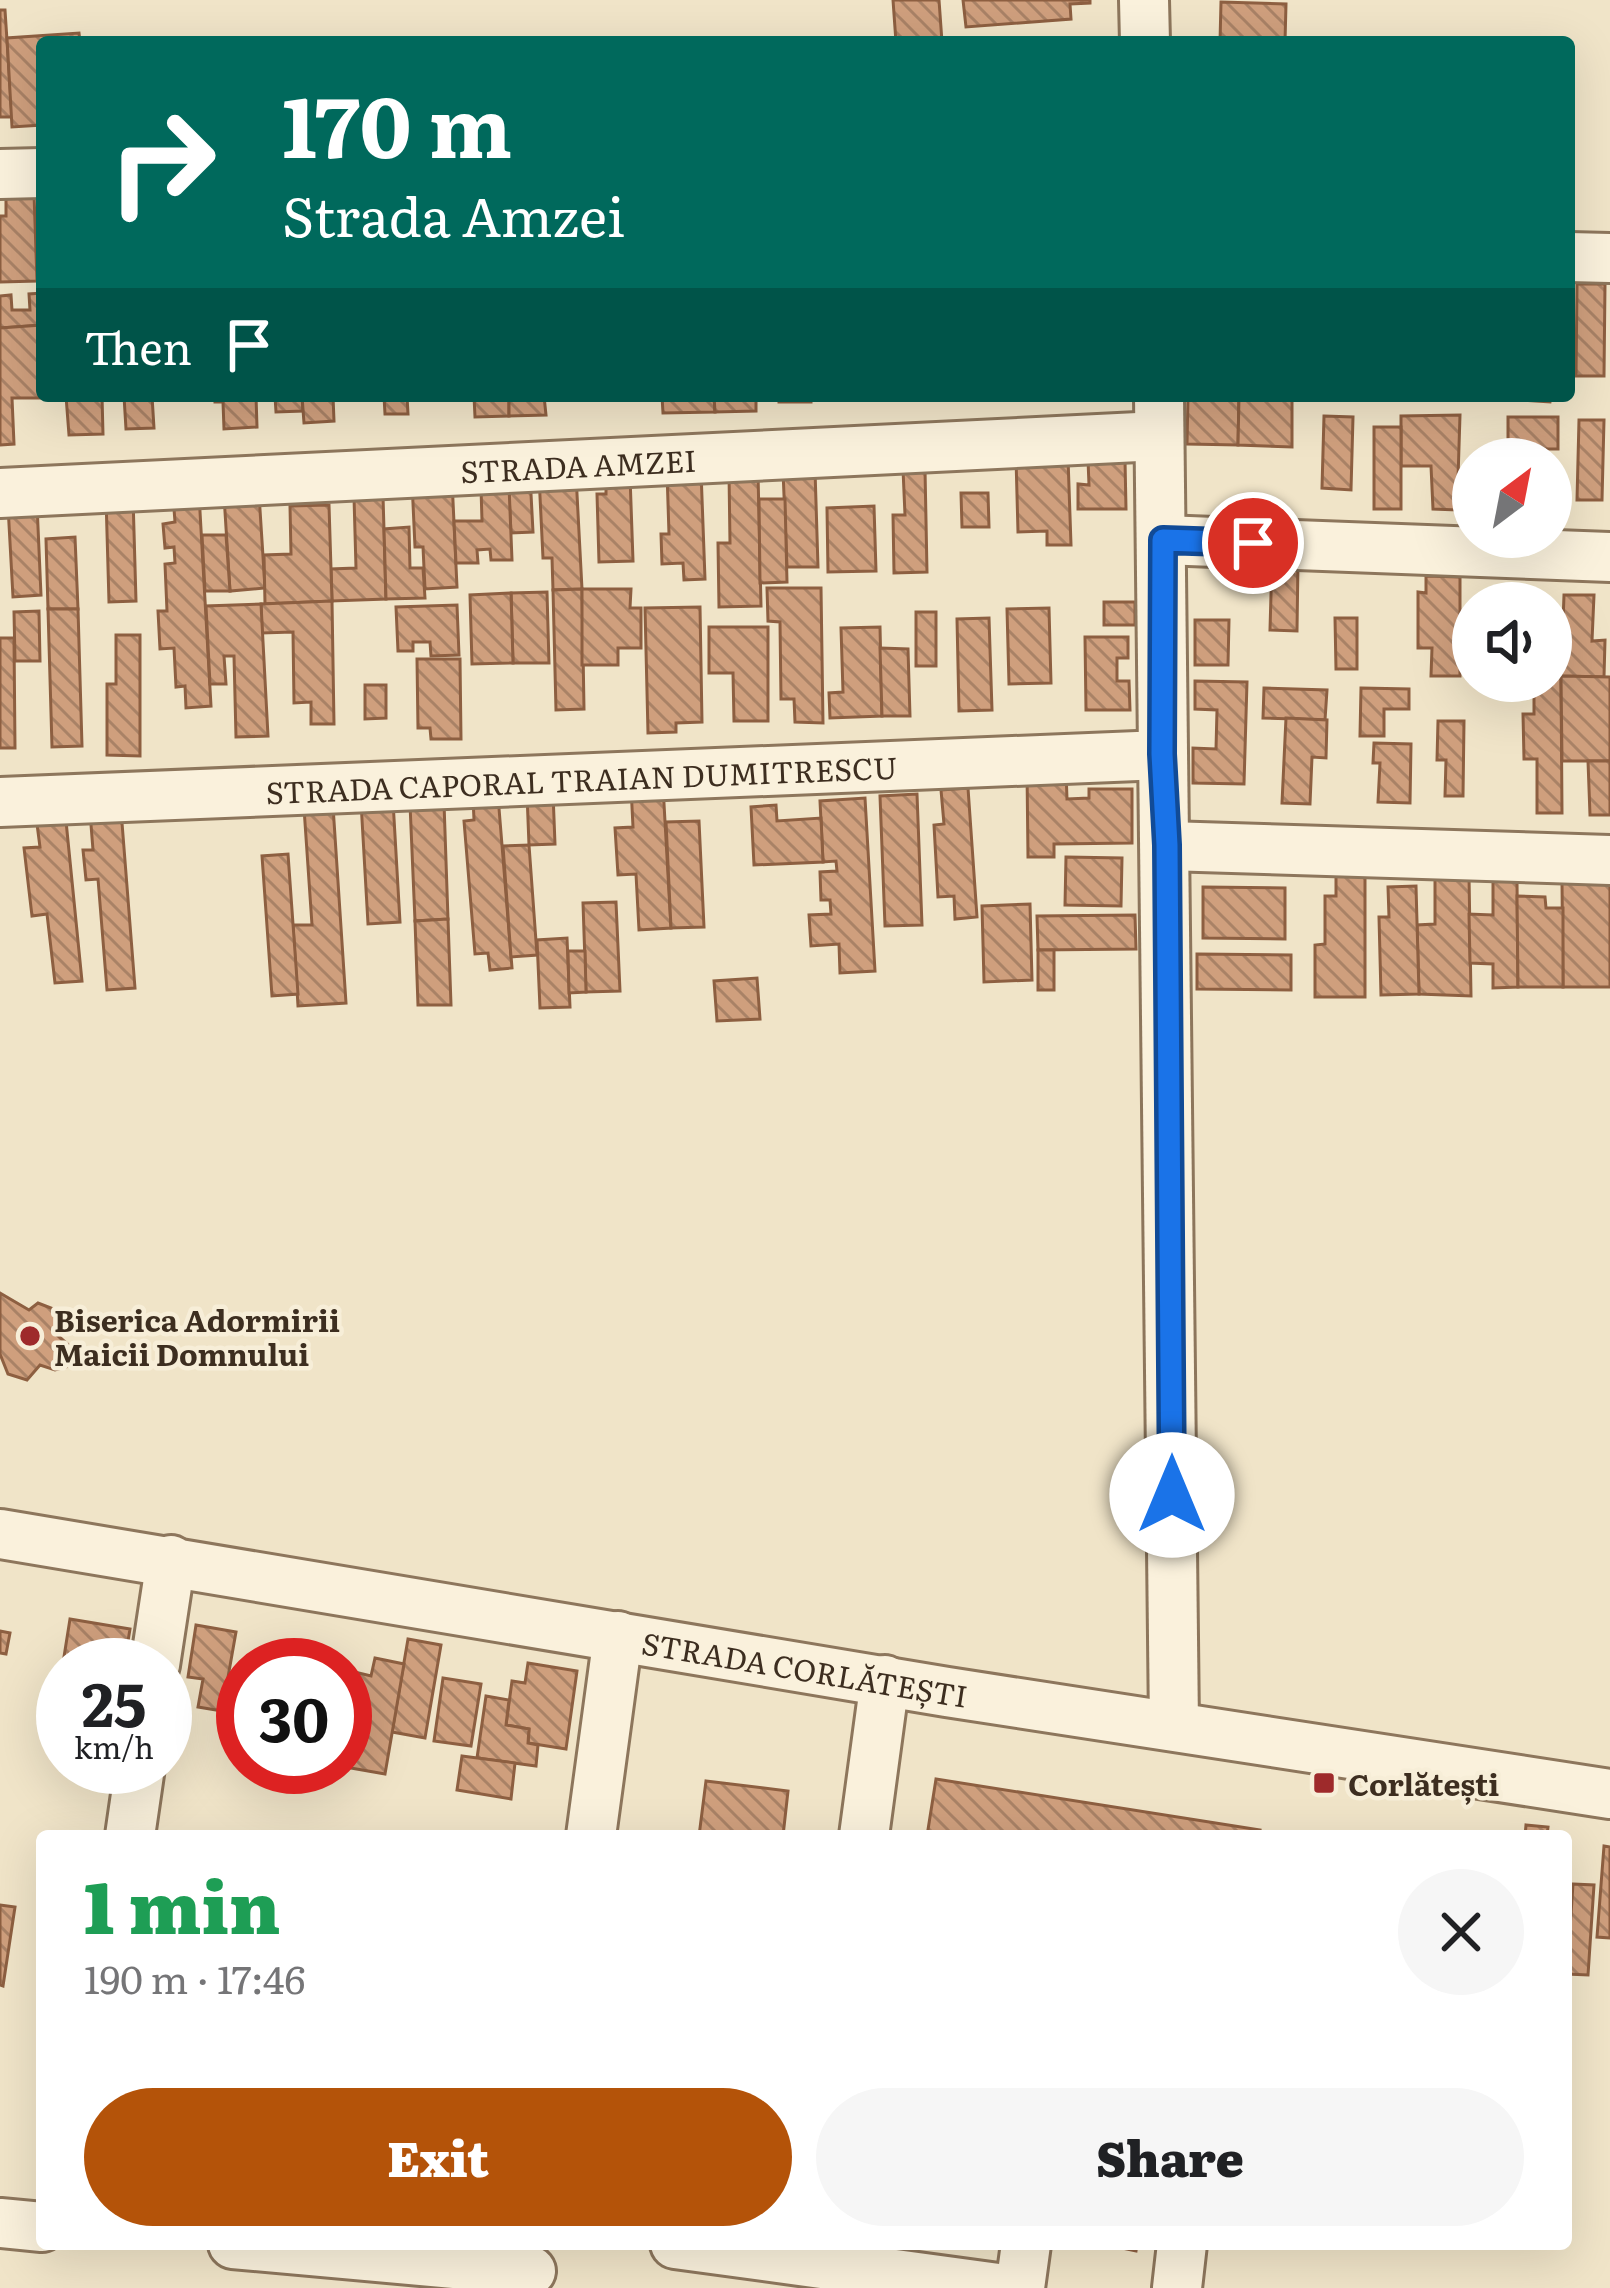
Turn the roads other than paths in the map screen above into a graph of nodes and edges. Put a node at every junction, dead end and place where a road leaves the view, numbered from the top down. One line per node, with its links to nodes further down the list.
1 (1144, 0): 2 (street)
2 (1145, 36)
3 (36, 173): 4 (street)
4 (0, 174)
5 (1575, 257): 6 (street)
6 (1610, 258)
7 (1159, 416): 8 (street, STRADA AMZEI); 9 (street)
8 (0, 493)
9 (1163, 540): 10 (street); 11 (street)
10 (1610, 557)
11 (1162, 754): 12 (street, STRADA CAPORAL TRAIAN DUMITRESCU); 13 (street)
12 (0, 802)
13 (1167, 845): 14 (street); 20 (street)
14 (1610, 860)
15 (0, 1534): 16 (street, STRADA CORLĂTEȘTI)
16 (171, 1560): 17 (street, STRADA CORLĂTEȘTI); 18 (street)
17 (618, 1636): 19 (street, STRADA CORLĂTEȘTI); 24 (street)
18 (159, 1638)
19 (885, 1680): 20 (street, STRADA CORLĂTEȘTI); 25 (street)
20 (1174, 1726): 22 (street, STRADA CORLĂTEȘTI)
21 (136, 1794): 23 (street)
22 (1610, 1794)
23 (131, 1830)
24 (592, 1830)
25 (865, 1830)
26 (0, 2223): 27 (street)
27 (36, 2226)
28 (308, 2250): 32 (street)
29 (719, 2250): 33 (street)
30 (1025, 2250): 34 (street)
31 (1181, 2250): 35 (street)
32 (531, 2268)
33 (998, 2288)
34 (1020, 2288)
35 (1177, 2288)

